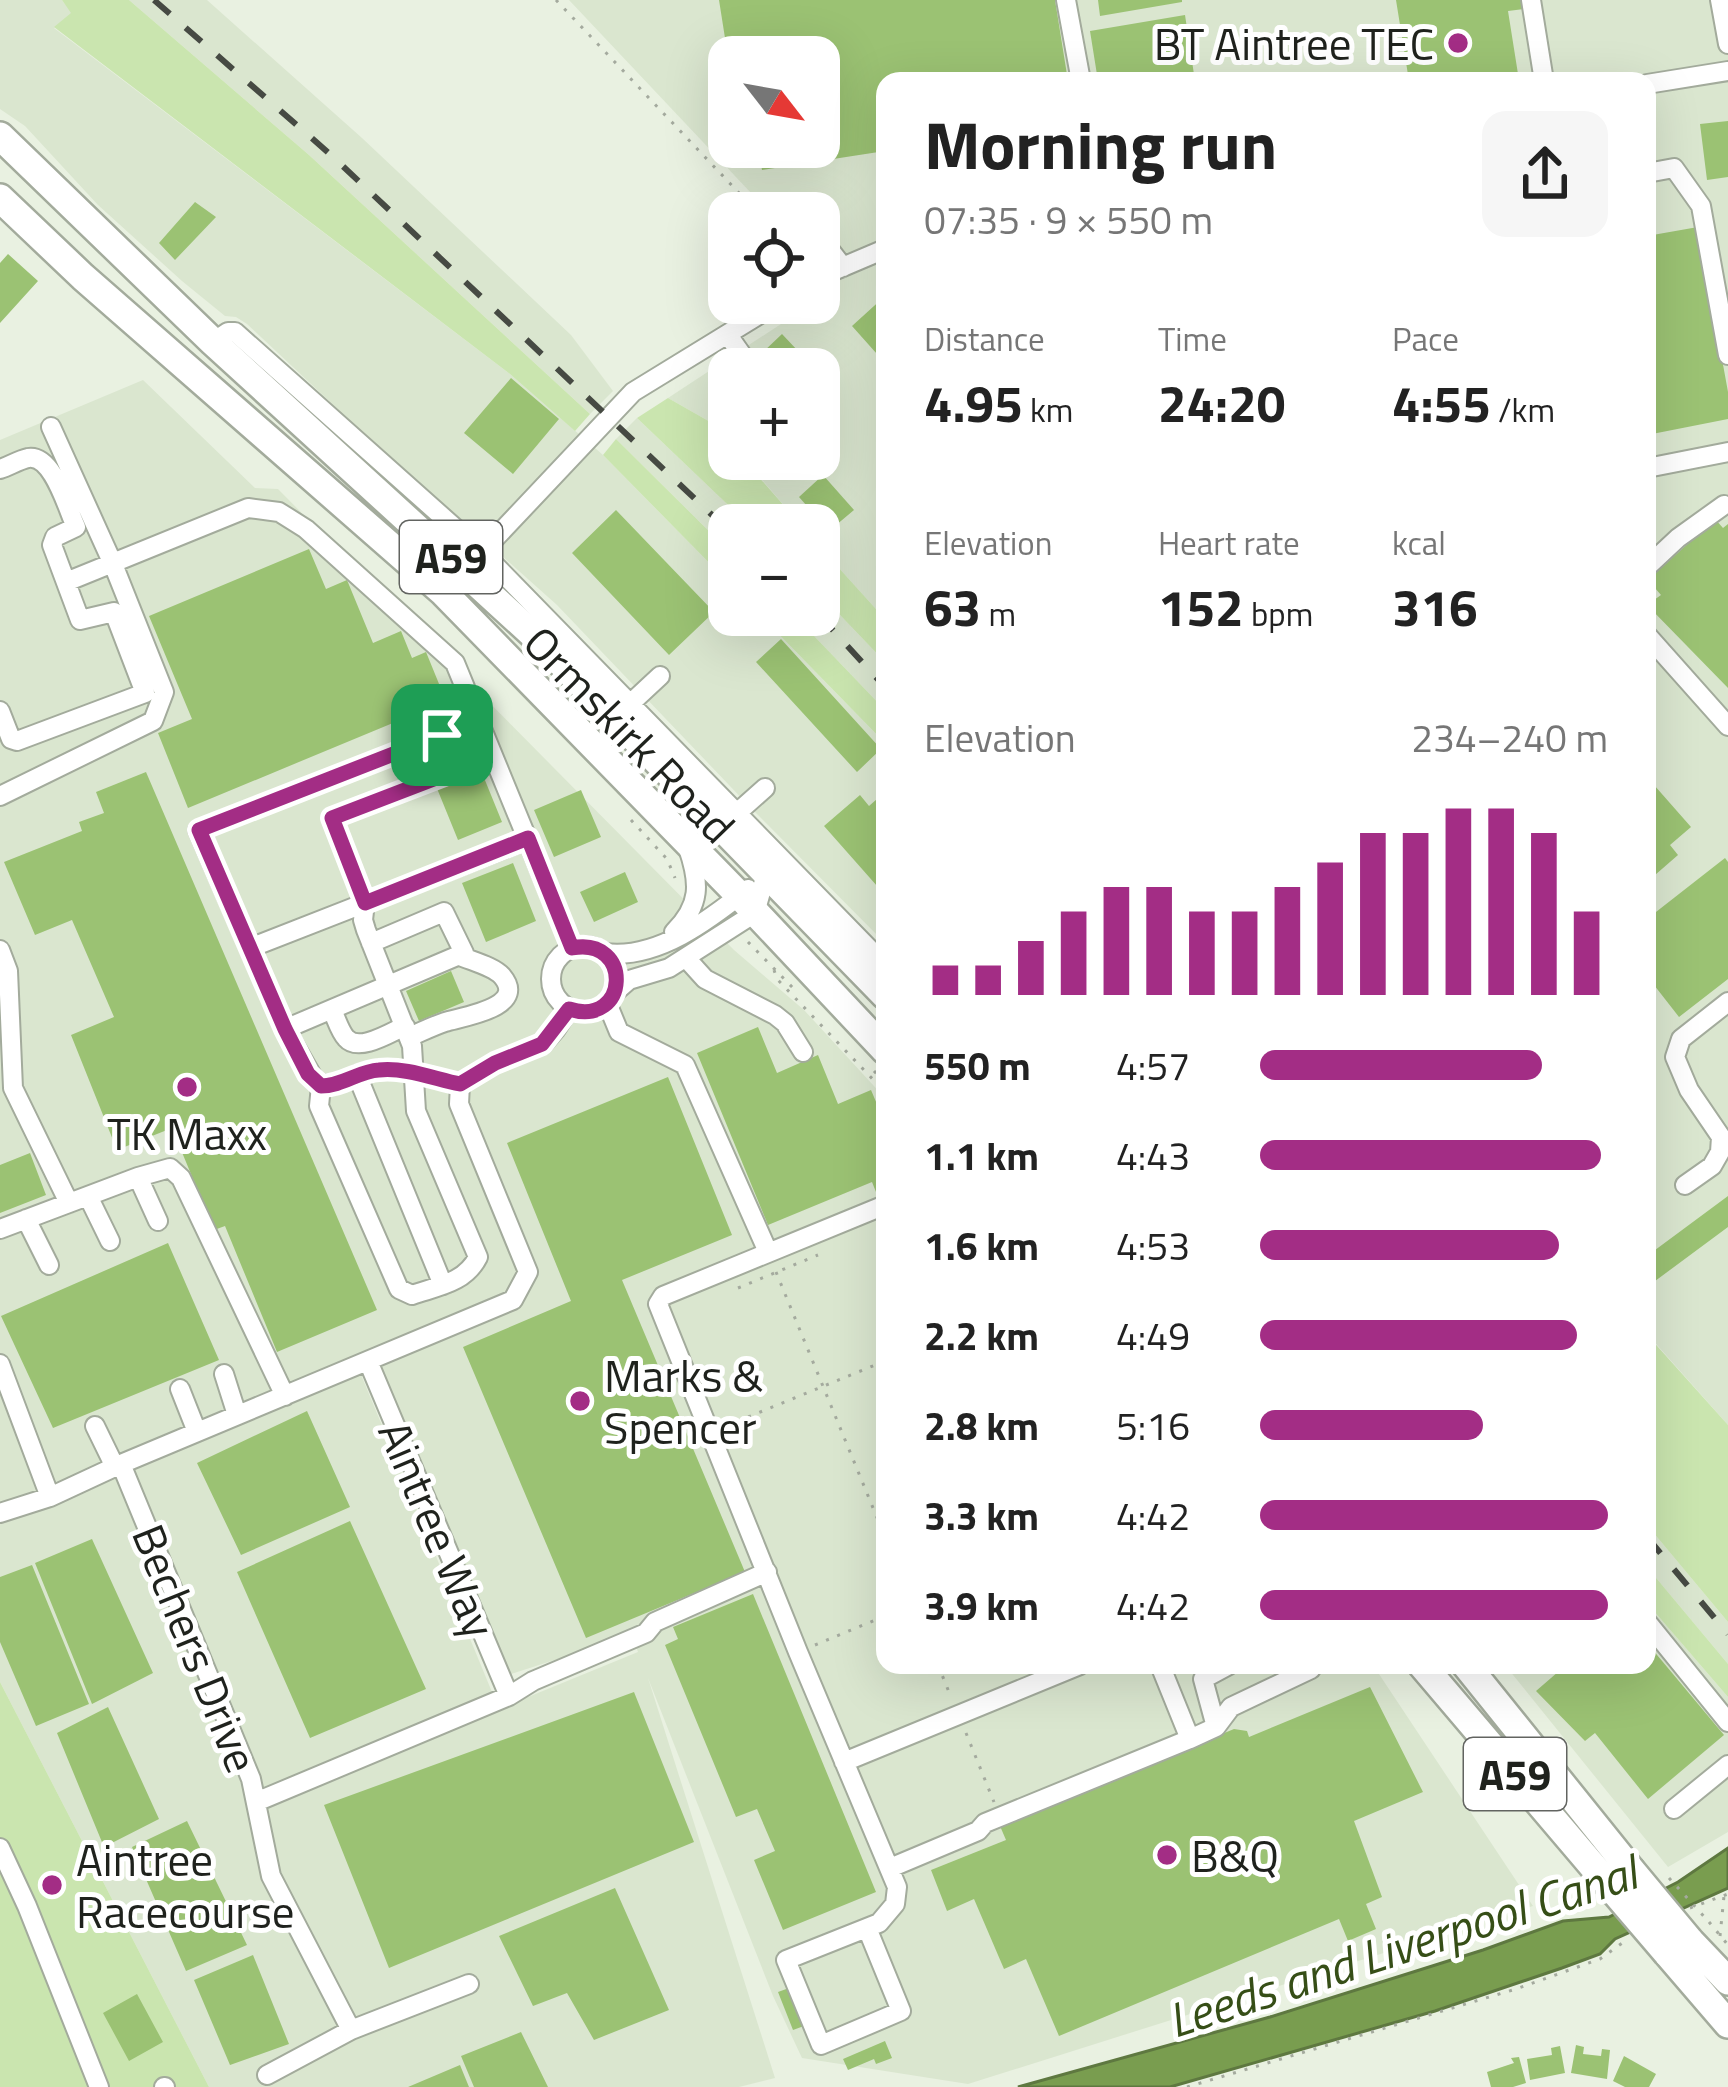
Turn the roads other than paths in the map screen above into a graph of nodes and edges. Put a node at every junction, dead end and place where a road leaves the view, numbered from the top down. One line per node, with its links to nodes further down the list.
1 (1066, 0): 6 (street)
2 (1531, 0): 7 (street)
3 (1720, 0): 4 (street)
4 (1728, 44)
5 (1728, 71): 8 (street)
6 (1079, 72)
7 (1543, 72)
8 (1656, 83)
9 (0, 136): 18 (highway, Ormskirk Road / A59)
10 (1656, 171): 20 (street)
11 (0, 198): 41 (highway, Ormskirk Road / A59)
12 (876, 253): 14 (street)
13 (840, 263): 14 (street)
14 (843, 267): 15 (street)
15 (840, 268)
16 (745, 324): 17 (street)
17 (728, 335): 19 (street); 26 (street)
18 (213, 342): 26 (street); 42 (highway, Ormskirk Road / A59)
19 (737, 348)
20 (1728, 355)
21 (51, 427): 28 (street)
22 (1728, 452): 23 (street)
23 (1656, 466)
24 (0, 469): 29 (street)
25 (1724, 505): 27 (street)
26 (482, 552): 32 (street)
27 (1656, 559)
28 (113, 564): 29 (street); 37 (street); 40 (street)
29 (66, 582): 33 (street)
30 (1656, 645): 34 (street)
31 (660, 676): 32 (street)
32 (631, 703): 38 (street)
33 (0, 711)
34 (1728, 727)
35 (318, 783): 39 (street); 39 (street); 46 (street)
36 (765, 788): 38 (street)
37 (0, 796)
38 (738, 812): 52 (street)
39 (332, 818): 43 (street)
40 (528, 838): 43 (street); 47 (street)
41 (684, 838): 44 (highway, Ormskirk Road / A59); 49 (street)
42 (766, 874): 44 (street); 55 (highway, Ormskirk Road / A59)
43 (365, 903): 45 (street); 46 (street)
44 (747, 904): 49 (street); 53 (street); 62 (highway, Ormskirk Road / A59)
45 (371, 943): 51 (street); 54 (street)
46 (250, 948): 60 (street)
47 (572, 948): 50 (street); 58 (street)
48 (0, 950): 68 (street)
49 (651, 950): 50 (street)
50 (605, 953): 56 (street)
51 (458, 956): 54 (street); 61 (street)
52 (876, 956)
53 (686, 958): 56 (street); 63 (street)
54 (389, 986): 59 (street); 61 (street)
55 (876, 986)
56 (611, 998): 58 (street); 77 (street)
57 (1728, 1002): 70 (street)
58 (569, 1009): 66 (street)
59 (332, 1010): 60 (street); 61 (street)
60 (285, 1029): 67 (street)
61 (407, 1031): 65 (street)
62 (876, 1040)
63 (803, 1052)
64 (357, 1075): 65 (street); 67 (street); 79 (street)
65 (416, 1075): 66 (street); 79 (street)
66 (460, 1084): 80 (street)
67 (321, 1086): 79 (street)
68 (6, 1091): 71 (street)
69 (138, 1177): 71 (street); 74 (street); 84 (street)
70 (1685, 1185)
71 (79, 1199): 73 (street); 76 (street)
72 (876, 1208): 77 (street)
73 (26, 1219): 75 (street); 78 (street)
74 (158, 1221)
75 (0, 1228)
76 (110, 1241)
77 (768, 1252): 91 (street)
78 (49, 1265)
79 (443, 1285)
80 (368, 1361): 84 (street); 99 (street, Aintree Way)
81 (0, 1364): 89 (street)
82 (224, 1374): 85 (street)
83 (180, 1389): 87 (street)
84 (285, 1396): 85 (street)
85 (237, 1415): 87 (street)
86 (94, 1426): 88 (street, Bechers Drive)
87 (197, 1432): 88 (street)
88 (118, 1465): 89 (street); 105 (street, Bechers Drive)
89 (50, 1497): 90 (street)
90 (0, 1513)
91 (767, 1572): 99 (street); 103 (street)
92 (1656, 1633): 100 (street)
93 (1058, 1674): 103 (street)
94 (1164, 1674): 102 (street)
95 (1212, 1674): 101 (street)
96 (1300, 1674): 101 (street)
97 (1473, 1674): 109 (highway, A59)
98 (1442, 1678): 109 (highway, A59)
99 (509, 1696): 105 (street)
100 (1728, 1722)
101 (1216, 1727): 102 (street)
102 (1190, 1739): 108 (street)
103 (844, 1762): 108 (street)
104 (1728, 1765): 106 (street)
105 (256, 1802): 115 (street, Bechers Drive)
106 (1674, 1809)
107 (0, 1848): 117 (street)
108 (890, 1868): 110 (street)
109 (1619, 1876): 111 (highway, A59, bridge)
110 (867, 1928): 110 (street)
111 (1686, 1932): 112 (highway, A59); 114 (highway, A59)
112 (1728, 1981)
113 (469, 1984): 115 (street)
114 (1728, 2024)
115 (351, 2030): 116 (street)
116 (267, 2075)
117 (99, 2087)

